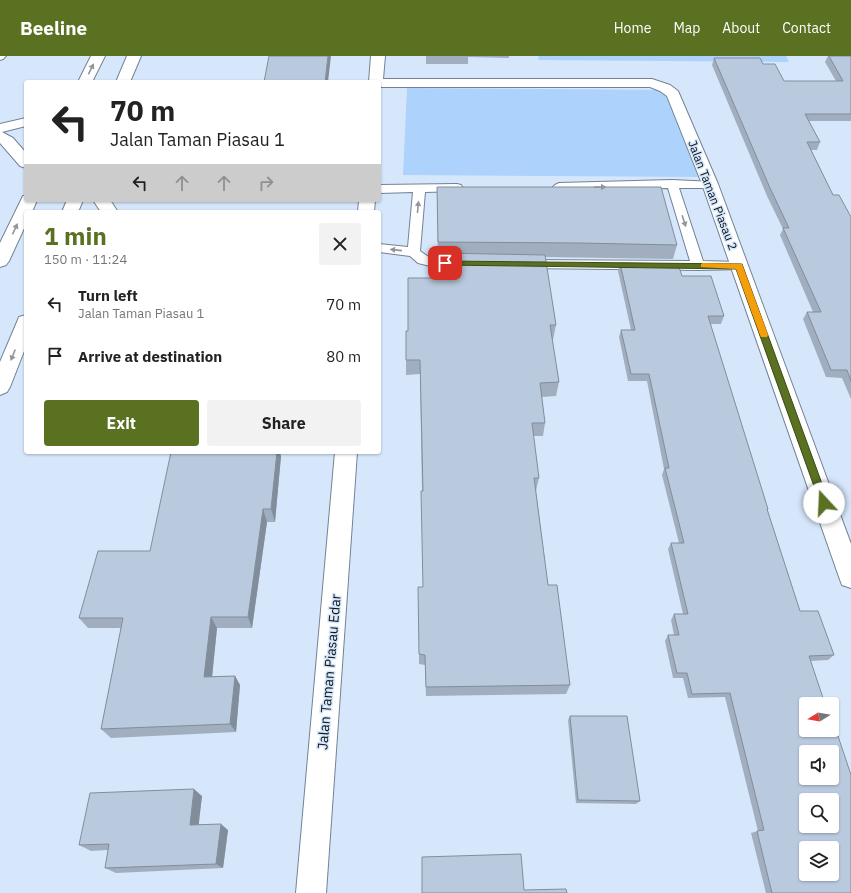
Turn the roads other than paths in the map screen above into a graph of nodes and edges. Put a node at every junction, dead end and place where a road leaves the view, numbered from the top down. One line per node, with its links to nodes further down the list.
1 (98, 56): 4 (street, one-way to 1)
2 (134, 56): 5 (street)
3 (378, 56): 6 (street)
4 (86, 80)
5 (125, 80)
6 (376, 80)
7 (381, 83): 13 (street, Jalan Taman Piasau 2)
8 (24, 123): 9 (street)
9 (2, 133): 10 (street); 11 (street)
10 (24, 134)
11 (24, 161)
12 (672, 184): 13 (lane); 15 (lane, one-way to 12); 25 (lane, one-way to 25)
13 (710, 184): 26 (street, Jalan Taman Piasau 2)
14 (466, 188): 17 (lane)
15 (544, 188)
16 (381, 189): 17 (lane)
17 (419, 190): 21 (lane, one-way to 17)
18 (24, 211): 22 (street, one-way to 18)
19 (24, 242): 22 (street)
20 (381, 248): 21 (lane, one-way to 20)
21 (414, 252): 23 (lane)
22 (1, 259)
23 (469, 263)
24 (509, 264): 25 (lane)
25 (698, 266): 26 (lane)
26 (739, 266): 30 (street, Jalan Taman Piasau 2)
27 (24, 327): 28 (street, one-way to 28)
28 (0, 387)
29 (346, 454): 31 (street, Jalan Taman Piasau Edar)
30 (851, 577)
31 (311, 893)

